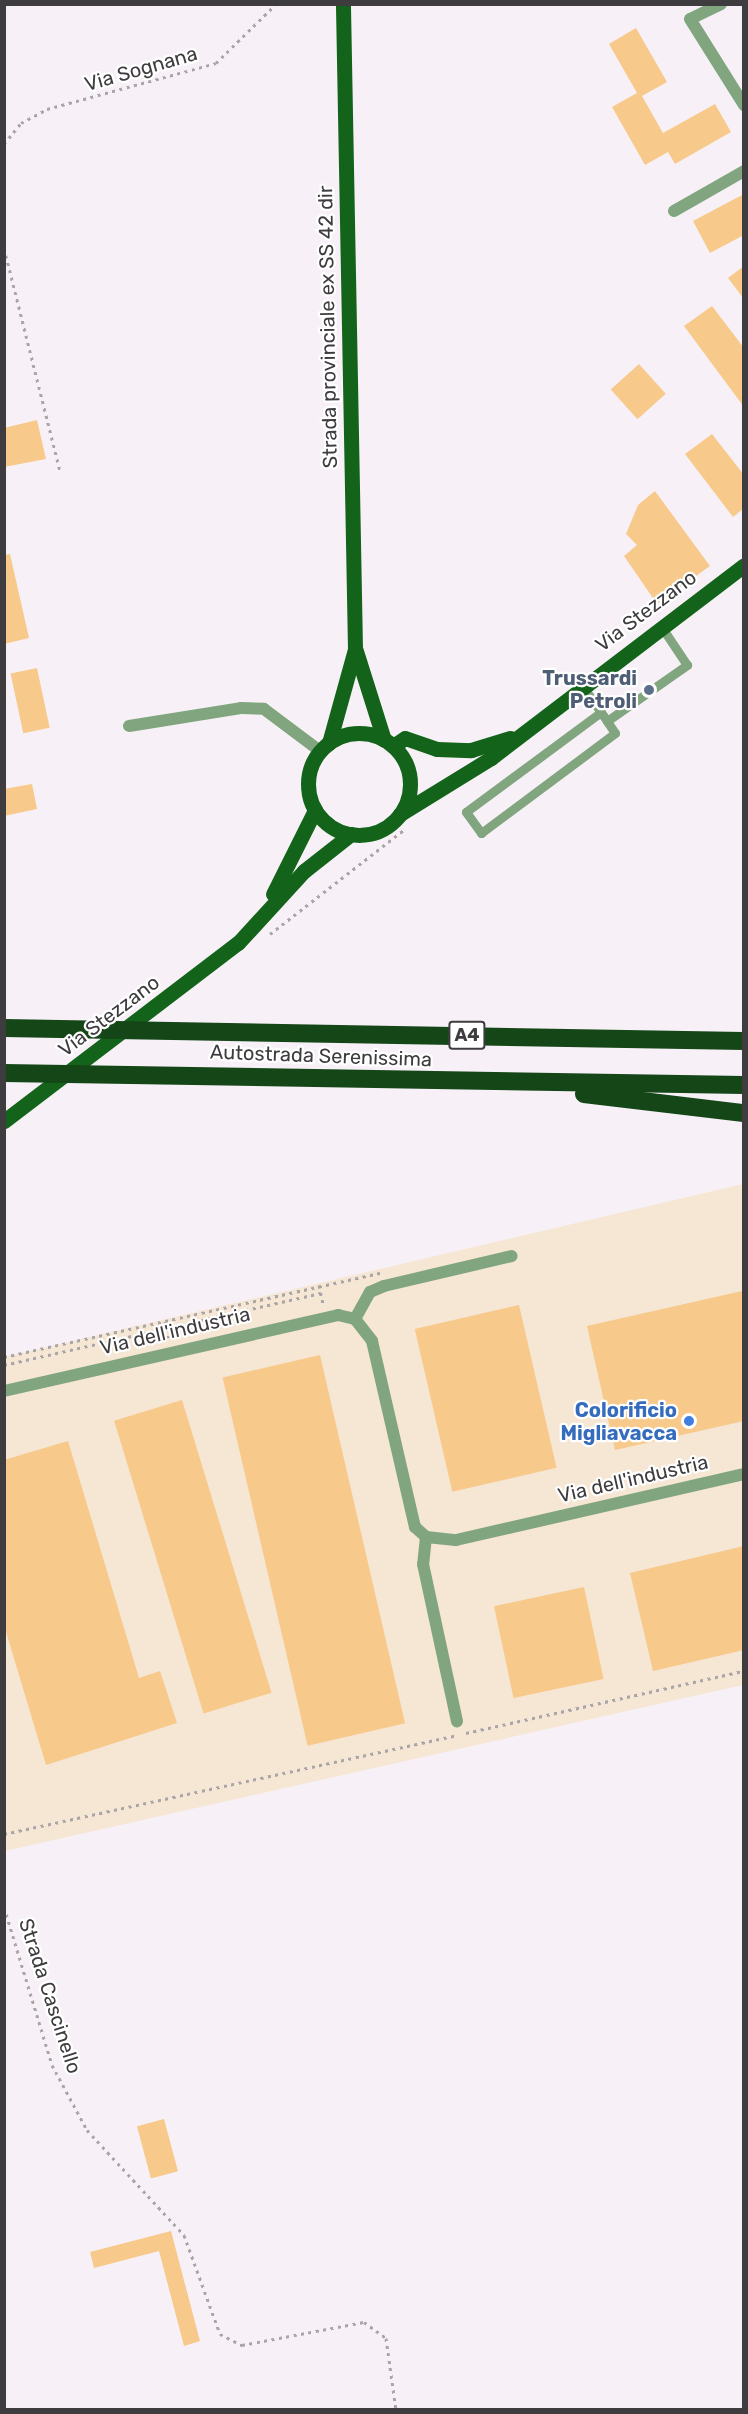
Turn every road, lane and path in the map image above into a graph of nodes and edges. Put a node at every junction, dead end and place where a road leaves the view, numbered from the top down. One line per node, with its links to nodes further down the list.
1 (276, 4): 5 (path, Via Sognana)
2 (343, 4): 12 (main road, Strada provinciale ex SS 42 dir)
3 (722, 4): 4 (street)
4 (744, 105)
5 (4, 144)
6 (744, 171): 7 (street)
7 (674, 212)
8 (4, 248): 9 (path)
9 (60, 471)
10 (744, 565): 11 (main road, Via Stezzano)
11 (661, 626): 13 (main road, Via Stezzano); 14 (lane)
12 (355, 648): 17 (main road, Strada provinciale ex SS 42 dir); 18 (main road, Strada provinciale ex SS 42 dir)
13 (582, 685): 14 (lane); 16 (main road, Via Stezzano)
14 (604, 717): 14 (lane)
15 (129, 726): 18 (street)
16 (516, 736): 17 (main road, Via Stezzano); 20 (main road, Via Stezzano)
17 (389, 743): 18 (main road, Via Stezzano); 20 (main road)
18 (324, 747): 19 (main road)
19 (315, 810): 21 (main road); 22 (main road, Via Stezzano)
20 (400, 814): 21 (main road, Via Stezzano)
21 (351, 834): 22 (main road, Via Stezzano)
22 (238, 943): 29 (main road, Via Stezzano)
23 (4, 1028): 24 (highway, Autostrada Serenissima / A4)
24 (744, 1041)
25 (9, 1073): 26 (highway, Autostrada Serenissima)
26 (493, 1083): 27 (highway, Autostrada Serenissima); 28 (highway)
27 (744, 1085)
28 (744, 1113)
29 (4, 1121)
30 (512, 1256): 32 (street)
31 (319, 1285): 32 (path); 33 (path); 36 (path)
32 (384, 1286): 35 (street)
33 (321, 1293): 34 (path); 37 (path)
34 (326, 1317): 35 (street, Via dell'industria); 38 (street, Via dell'industria)
35 (356, 1319): 43 (street)
36 (165, 1320): 37 (path); 39 (path)
37 (166, 1328): 38 (path); 40 (path)
38 (171, 1352): 41 (street, Via dell'industria)
39 (4, 1358)
40 (4, 1365)
41 (4, 1390)
42 (744, 1474): 43 (street, Via dell'industria)
43 (426, 1537): 45 (street)
44 (744, 1671): 46 (path)
45 (457, 1721)
46 (4, 1834)
47 (4, 1907): 48 (path, Strada Cascinello)
48 (396, 2409)

